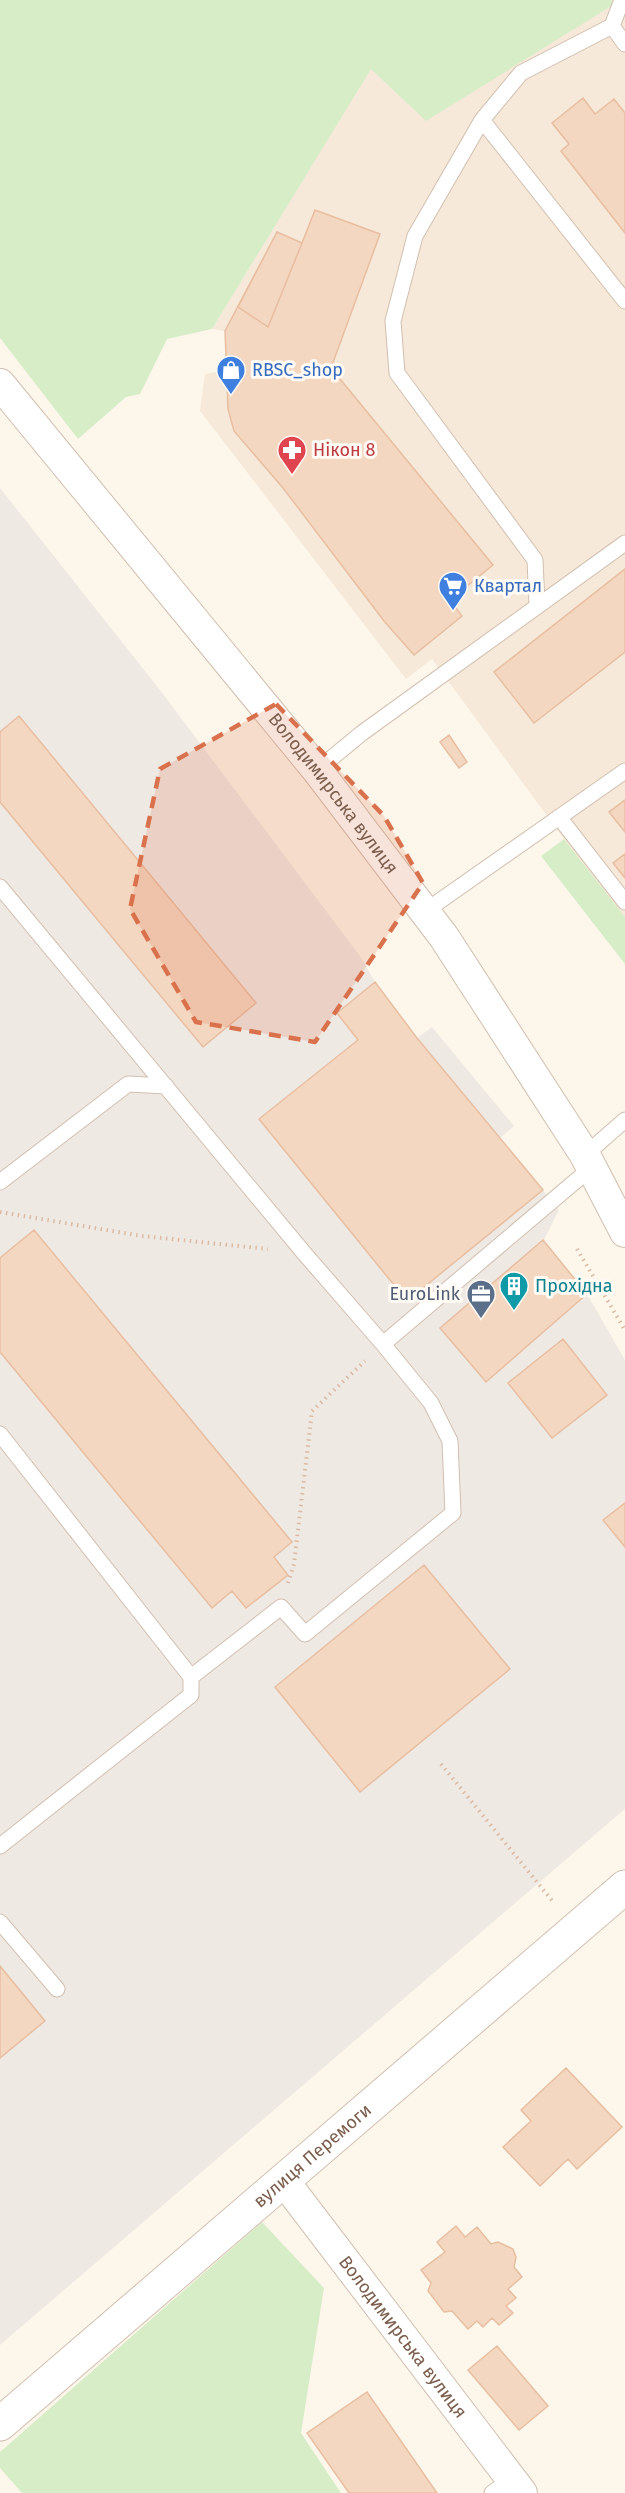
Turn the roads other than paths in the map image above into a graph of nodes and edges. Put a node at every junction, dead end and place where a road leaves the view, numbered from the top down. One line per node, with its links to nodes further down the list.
1 (622, 0): 2 (lane)
2 (612, 26): 3 (lane); 4 (lane)
3 (625, 44)
4 (482, 120): 5 (lane); 8 (lane)
5 (625, 302)
6 (0, 384): 9 (street, Володимирська вулиця)
7 (625, 543): 8 (lane)
8 (537, 606): 9 (lane)
9 (317, 770): 14 (street, Володимирська вулиця)
10 (625, 771): 11 (lane)
11 (559, 817): 13 (lane); 14 (lane)
12 (0, 887): 15 (lane)
13 (625, 902)
14 (424, 912): 17 (street, Володимирська вулиця)
15 (166, 1086): 18 (lane); 20 (lane)
16 (625, 1120): 17 (lane)
17 (588, 1161): 19 (street, Володимирська вулиця); 20 (lane)
18 (0, 1182)
19 (625, 1232)
20 (383, 1344): 22 (lane)
21 (0, 1434): 22 (lane)
22 (191, 1677): 23 (lane)
23 (0, 1844)
24 (625, 1887): 27 (street, вулиця Перемоги)
25 (0, 1922): 26 (lane)
26 (57, 1989)
27 (284, 2181): 28 (street, вулиця Перемоги); 29 (street, Володимирська вулиця)
28 (0, 2424)
29 (508, 2488)

